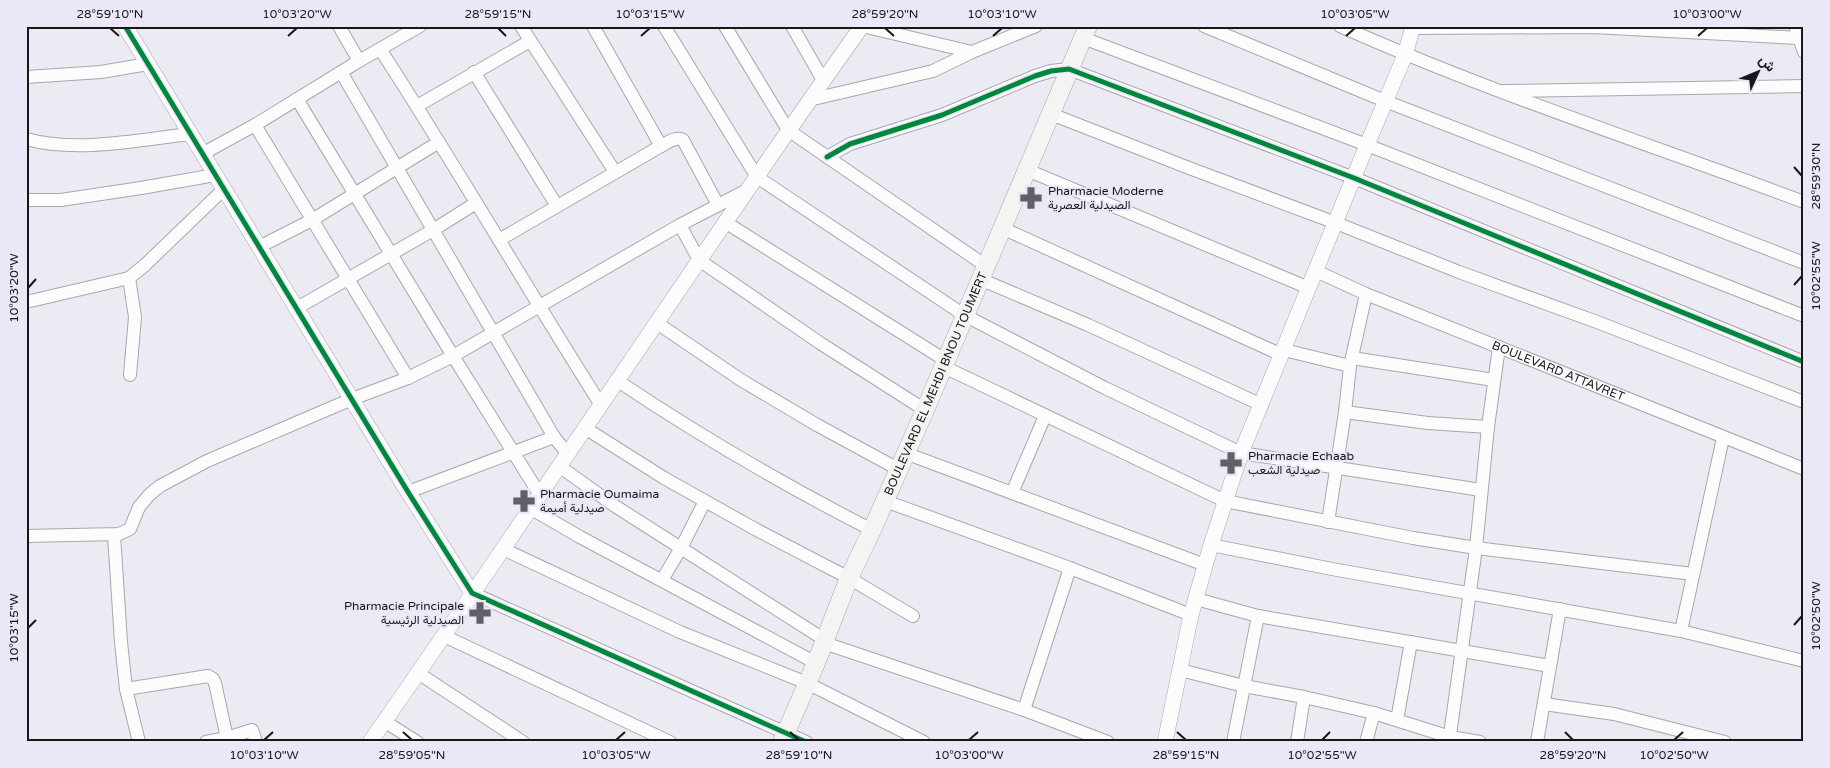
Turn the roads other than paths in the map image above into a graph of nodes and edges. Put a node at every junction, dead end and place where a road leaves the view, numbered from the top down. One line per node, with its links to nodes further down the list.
1 (125, 26): 22 (street)
2 (339, 26): 21 (street)
3 (420, 26): 17 (street)
4 (521, 26): 16 (street)
5 (593, 26): 40 (street)
6 (664, 26): 49 (street)
7 (725, 26): 36 (street)
8 (792, 26): 27 (street)
9 (862, 26): 18 (street); 27 (street)
10 (1036, 26): 18 (street)
11 (1204, 26): 32 (street)
12 (1340, 26): 20 (street)
13 (1413, 27): 15 (street); 20 (street)
14 (1086, 32): 23 (main road, BOULEVARD EL MEHDI BNOU TOUMERT); 41 (street)
15 (1797, 32): 19 (street)
16 (530, 41): 25 (street); 46 (street)
17 (380, 49): 21 (street); 33 (street)
18 (972, 52): 31 (street)
19 (1804, 52)
20 (1405, 55): 29 (street); 32 (street)
21 (359, 61): 24 (street)
22 (148, 64): 26 (street); 37 (street)
23 (1069, 69): 34 (main road, BOULEVARD EL MEHDI BNOU TOUMERT); 43 (street); 48 (street)
24 (341, 72): 30 (street); 44 (street)
25 (474, 72): 33 (street); 56 (street)
26 (26, 77)
27 (823, 80): 31 (street)
28 (1804, 86): 29 (street)
29 (1496, 91): 53 (street)
30 (297, 99): 35 (street); 51 (street)
31 (809, 100): 36 (street)
32 (1385, 101): 41 (street); 67 (street)
33 (417, 106): 39 (street)
34 (1051, 114): 45 (main road, BOULEVARD EL MEHDI BNOU TOUMERT); 59 (street)
35 (255, 125): 42 (street); 57 (street)
36 (788, 130): 43 (street); 49 (street)
37 (190, 134): 38 (street); 42 (street)
38 (26, 139)
39 (439, 142): 44 (street); 54 (street)
40 (661, 146): 46 (street); 55 (street)
41 (1366, 146): 48 (street); 78 (street)
42 (202, 154): 47 (street)
43 (827, 157): 69 (street)
44 (396, 167): 51 (street); 62 (street)
45 (1027, 170): 61 (main road, BOULEVARD EL MEHDI BNOU TOUMERT); 72 (street)
46 (615, 172): 56 (street)
47 (215, 175): 50 (street); 52 (street)
48 (1354, 178): 59 (street); 85 (street)
49 (753, 183): 55 (street); 58 (street); 77 (street)
50 (224, 189): 64 (street); 70 (street)
51 (354, 193): 57 (street); 65 (street)
52 (26, 200)
53 (1804, 202)
54 (476, 203): 62 (street); 63 (street)
55 (718, 205): 60 (street)
56 (558, 206): 63 (street)
57 (312, 220): 64 (street); 71 (street)
58 (726, 222): 66 (street); 86 (street)
59 (1336, 223): 68 (street); 92 (street)
60 (680, 225): 66 (street); 75 (street)
61 (1002, 228): 69 (main road, BOULEVARD EL MEHDI BNOU TOUMERT); 82 (street)
62 (433, 230): 65 (street); 80 (street)
63 (499, 240): 75 (street)
64 (259, 247): 76 (street)
65 (391, 253): 71 (street); 83 (street)
66 (699, 260): 79 (street); 95 (street)
67 (1804, 262)
68 (1316, 271): 72 (street); 73 (street, BOULEVARD ATTAVRET)
69 (983, 272): 77 (main road, BOULEVARD EL MEHDI BNOU TOUMERT); 94 (street)
70 (128, 278): 74 (street); 87 (street)
71 (348, 280): 76 (street); 88 (street)
72 (1309, 288): 82 (street)
73 (1366, 294): 81 (street, BOULEVARD ATTAVRET); 84 (street)
74 (26, 302)
75 (538, 307): 80 (street); 93 (street)
76 (296, 308): 91 (street)
77 (964, 315): 86 (main road, BOULEVARD EL MEHDI BNOU TOUMERT); 103 (street)
78 (1804, 316)
79 (657, 323): 90 (street); 105 (street)
80 (494, 333): 83 (street); 100 (street)
81 (1499, 347): 89 (street); 101 (street, BOULEVARD ATTAVRET)
82 (1283, 352): 84 (street); 94 (street)
83 (453, 356): 88 (street); 102 (street)
84 (1351, 362): 89 (street); 96 (street)
85 (1804, 362)
86 (943, 363): 95 (main road, BOULEVARD EL MEHDI BNOU TOUMERT); 97 (street)
87 (130, 374)
88 (408, 378): 91 (street)
89 (1494, 380): 99 (street)
90 (618, 381): 93 (street); 117 (street)
91 (352, 399): 109 (street); 118 (street)
92 (1804, 402)
93 (601, 405): 98 (street)
94 (1262, 405): 103 (street)
95 (924, 410): 105 (main road, BOULEVARD EL MEHDI BNOU TOUMERT)
96 (1345, 412): 99 (street); 106 (street)
97 (1045, 416): 110 (street); 113 (street)
98 (585, 428): 104 (street); 114 (street)
99 (1488, 428): 108 (street)
100 (554, 437): 102 (street); 104 (street)
101 (1723, 438): 107 (street, BOULEVARD ATTAVRET); 126 (street)
102 (513, 452): 109 (street); 111 (street)
103 (1241, 453): 106 (street); 113 (street)
104 (563, 460): 111 (street); 121 (street)
105 (901, 461): 110 (street); 112 (main road, BOULEVARD EL MEHDI BNOU TOUMERT)
106 (1336, 468): 108 (street); 116 (street)
107 (1804, 469)
108 (1480, 490): 122 (street)
109 (408, 492): 129 (street)
110 (1012, 493): 124 (street)
111 (540, 495): 115 (street)
112 (885, 501): 117 (main road, BOULEVARD EL MEHDI BNOU TOUMERT); 125 (street)
113 (1226, 501): 116 (street); 120 (street)
114 (706, 502): 121 (street); 127 (street)
115 (530, 508): 123 (street); 128 (street)
116 (1328, 522): 122 (street)
117 (872, 530): 127 (main road, BOULEVARD EL MEHDI BNOU TOUMERT)
118 (114, 534): 119 (street); 148 (street)
119 (26, 536)
120 (1211, 544): 124 (street); 130 (street)
121 (681, 548): 128 (street); 138 (street)
122 (1476, 548): 126 (street); 130 (street)
123 (503, 549): 129 (street); 146 (street)
124 (1204, 565): 131 (street)
125 (1070, 568): 133 (street); 151 (street)
126 (1693, 574): 136 (street)
127 (849, 578): 134 (street); 138 (main road, BOULEVARD EL MEHDI BNOU TOUMERT)
128 (662, 580): 142 (street)
129 (472, 593): 137 (street); 155 (street)
130 (1469, 593): 132 (street); 140 (street)
131 (1196, 599): 133 (street); 135 (street)
132 (1560, 609): 136 (street); 143 (street)
133 (1191, 615): 144 (street)
134 (913, 616)
135 (1258, 616): 139 (street); 147 (street)
136 (1681, 631): 141 (street)
137 (444, 636): 145 (street); 164 (street)
138 (825, 641): 142 (main road, BOULEVARD EL MEHDI BNOU TOUMERT); 151 (street)
139 (1411, 642): 140 (street); 153 (street)
140 (1462, 651): 143 (street); 157 (street)
141 (1804, 661)
142 (816, 663): 146 (main road, BOULEVARD EL MEHDI BNOU TOUMERT)
143 (1550, 666): 150 (street)
144 (1180, 670): 147 (street); 168 (street)
145 (418, 673): 154 (street); 163 (street)
146 (807, 684): 155 (main road, BOULEVARD EL MEHDI BNOU TOUMERT); 166 (street)
147 (1244, 686): 149 (street); 169 (street)
148 (126, 689): 156 (street); 158 (street)
149 (1304, 697): 152 (street); 170 (street)
150 (1544, 704): 173 (street); 174 (street)
151 (1024, 710): 167 (street)
152 (1374, 713): 153 (street); 171 (street)
153 (1397, 720): 157 (street)
154 (384, 721): 161 (street); 162 (street)
155 (784, 737): 165 (street)
156 (227, 738): 159 (street); 160 (street)
157 (1450, 739): 172 (street)
158 (139, 742)
159 (206, 742)
160 (256, 742)
161 (370, 742)
162 (417, 742)
163 (523, 742)
164 (670, 742)
165 (806, 742)
166 (924, 742)
167 (1108, 742)
168 (1165, 742)
169 (1233, 742)
170 (1297, 742)
171 (1366, 742)
172 (1480, 742)
173 (1537, 742)
174 (1725, 742)

